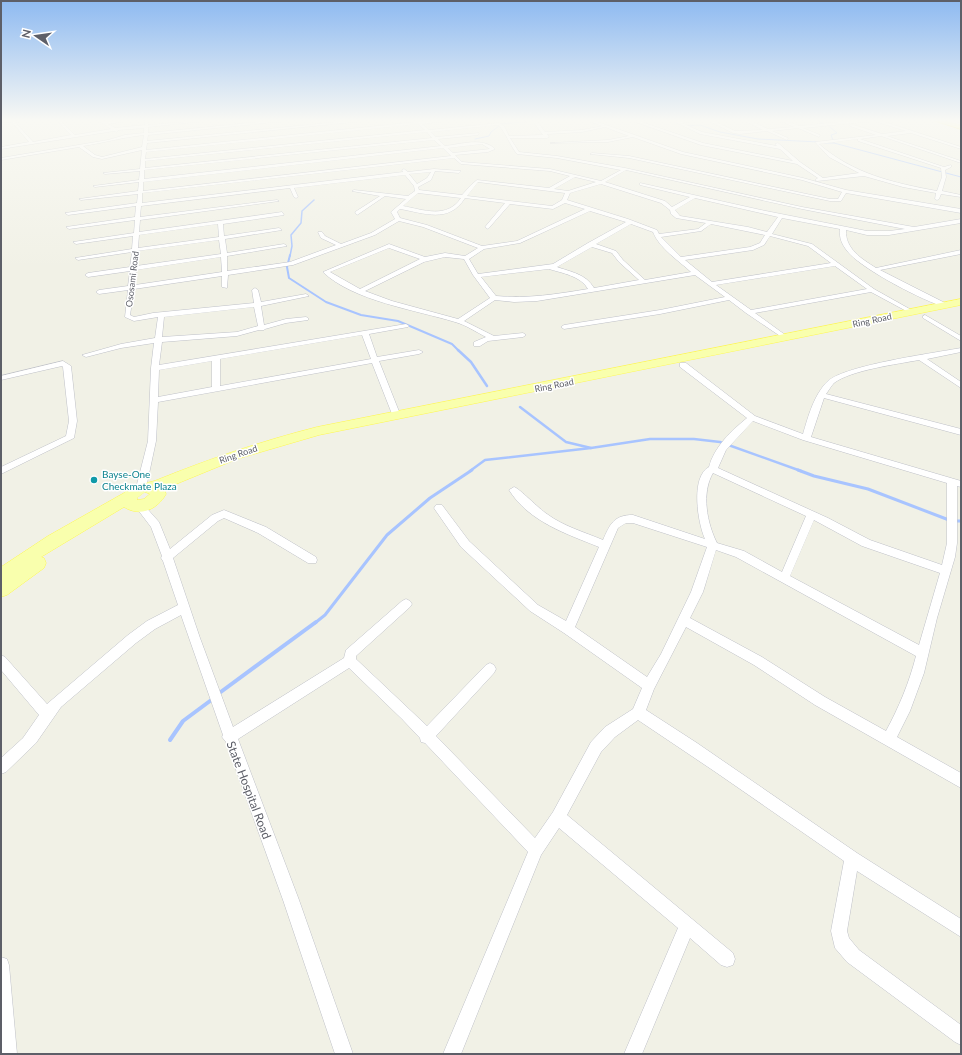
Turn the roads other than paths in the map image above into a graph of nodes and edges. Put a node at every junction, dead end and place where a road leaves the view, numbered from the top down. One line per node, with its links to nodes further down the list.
1 (150, 169): 16 (street)
2 (208, 169): 21 (street)
3 (242, 169): 21 (street)
4 (334, 169): 33 (street)
5 (336, 169): 30 (street)
6 (404, 169): 22 (street)
7 (533, 169): 25 (street)
8 (625, 169): 32 (street)
9 (626, 169): 26 (street)
10 (687, 169): 27 (street)
11 (756, 169): 31 (street)
12 (807, 169): 28 (street)
13 (855, 169): 24 (street)
14 (939, 169): 18 (street)
15 (948, 169): 18 (street)
16 (143, 170): 20 (street); 29 (street, Ososami Road)
17 (434, 170): 19 (street); 22 (street); 38 (street)
18 (944, 171): 45 (street)
19 (459, 172)
20 (105, 173)
21 (208, 173): 29 (street); 34 (street)
22 (407, 173): 30 (street); 38 (street)
23 (735, 174): 27 (street)
24 (865, 174): 28 (street); 45 (street)
25 (574, 175): 32 (street); 39 (street)
26 (656, 175): 35 (street); 48 (street)
27 (730, 178): 42 (street)
28 (822, 179): 31 (street)
29 (141, 180): 36 (street); 43 (street, Ososami Road)
30 (343, 180): 37 (street)
31 (813, 181): 42 (street)
32 (602, 182): 40 (street); 44 (street)
33 (218, 183): 34 (street); 46 (street)
34 (209, 184): 43 (street)
35 (642, 184): 40 (street); 51 (street)
36 (95, 186)
37 (290, 186): 46 (street); 50 (street)
38 (417, 189): 52 (street); 53 (street)
39 (552, 189): 44 (street); 53 (street)
40 (629, 190): 64 (street)
41 (354, 191): 47 (street)
42 (845, 191): 60 (street)
43 (140, 192): 54 (street); 58 (street, Ososami Road)
44 (568, 192): 56 (street)
45 (938, 192): 49 (street); 60 (street)
46 (222, 194): 58 (street); 61 (street)
47 (384, 195): 52 (street); 67 (street)
48 (745, 195): 59 (street); 79 (street)
49 (961, 196)
50 (296, 197)
51 (693, 197): 59 (street); 64 (street)
52 (410, 198): 62 (street)
53 (463, 198): 57 (street); 62 (street)
54 (81, 199)
55 (277, 201): 61 (street)
56 (564, 201): 57 (street); 63 (street)
57 (509, 202): 77 (street)
58 (139, 204): 66 (street); 70 (street, Ososami Road)
59 (732, 206): 69 (street)
60 (934, 206): 65 (street)
61 (226, 207): 70 (street); 73 (street)
62 (400, 207): 71 (street)
63 (589, 209): 74 (street); 90 (street)
64 (672, 209): 75 (street)
65 (961, 211)
66 (68, 213)
67 (357, 213)
68 (282, 214): 73 (street)
69 (781, 216): 78 (street); 83 (street)
70 (138, 218): 76 (street); 81 (street, Ososami Road)
71 (398, 219): 89 (street); 90 (street)
72 (961, 221): 79 (street)
73 (222, 222): 81 (street); 85 (street)
74 (630, 222): 84 (street); 87 (street)
75 (709, 223): 83 (street); 84 (street)
76 (69, 227)
77 (488, 227)
78 (843, 229): 79 (street); 101 (street)
79 (915, 229)
80 (279, 230): 85 (street)
81 (137, 233): 86 (street); 91 (street, Ososami Road)
82 (320, 233): 89 (street)
83 (768, 234): 97 (street); 98 (street)
84 (657, 236): 97 (street)
85 (221, 238): 91 (street); 93 (street)
86 (76, 242)
87 (590, 244): 99 (street); 106 (street)
88 (284, 246): 93 (street)
89 (342, 246): 103 (street)
90 (482, 248): 95 (street)
91 (136, 249): 94 (street); 100 (street, Ososami Road)
92 (961, 252): 101 (street)
93 (224, 255): 100 (street); 103 (street)
94 (78, 258)
95 (466, 258): 96 (street); 105 (street)
96 (424, 259): 113 (street); 113 (street)
97 (680, 259): 102 (street)
98 (836, 264): 107 (street); 112 (street)
99 (550, 267): 105 (street); 111 (street)
100 (134, 268): 104 (street); 109 (street, Ososami Road)
101 (877, 269): 120 (street)
102 (696, 273): 106 (street); 107 (street)
103 (224, 274): 108 (street); 109 (street)
104 (88, 275)
105 (478, 276): 116 (street)
106 (643, 281): 111 (street)
107 (710, 284): 117 (street)
108 (225, 287)
109 (132, 288): 114 (street); 124 (street, Ososami Road)
110 (255, 290): 119 (street)
111 (592, 290): 116 (street)
112 (872, 290): 122 (street); 123 (street)
113 (360, 291): 127 (street)
114 (99, 292)
115 (306, 296): 119 (street)
116 (494, 298): 127 (street)
117 (730, 298): 122 (street); 129 (street)
118 (961, 302): 120 (main road, Ring Road)
119 (257, 305): 124 (street); 130 (street)
120 (945, 306): 123 (main road, Ring Road)
121 (961, 310): 125 (main road, Ring Road)
122 (748, 312): 134 (street)
123 (912, 312): 134 (main road, Ring Road)
124 (160, 315): 136 (street)
125 (925, 317): 135 (street); 144 (main road, Ring Road)
126 (306, 319): 130 (street)
127 (459, 321): 133 (street)
128 (406, 326): 131 (street)
129 (564, 326)
130 (262, 329): 136 (street)
131 (365, 333): 142 (street); 143 (street)
132 (523, 335): 133 (street)
133 (493, 338): 137 (street)
134 (786, 338): 151 (main road, Ring Road)
135 (961, 339)
136 (158, 340): 140 (street); 145 (street)
137 (477, 344)
138 (961, 350): 141 (street)
139 (419, 352): 143 (street)
140 (86, 355)
141 (920, 357): 147 (street); 149 (street)
142 (216, 358): 145 (street); 148 (street)
143 (374, 361): 148 (street); 151 (street)
144 (683, 365): 152 (street); 159 (main road, Ring Road)
145 (155, 368): 150 (street)
146 (1, 378): 156 (street)
147 (961, 386)
148 (216, 389): 150 (street)
149 (823, 395): 153 (street); 154 (street)
150 (154, 400): 159 (street)
151 (396, 414): 159 (main road, Ring Road)
152 (752, 418): 154 (street); 155 (street)
153 (961, 432)
154 (806, 438): 157 (street)
155 (713, 469): 161 (street); 162 (street)
156 (1, 472)
157 (956, 483): 166 (street)
158 (514, 490): 163 (street)
159 (145, 494): 164 (street, State Hospital Road); 167 (main road, Ring Road); 169 (main road, Ring Road)
160 (439, 508): 173 (street)
161 (811, 515): 166 (street); 168 (street)
162 (713, 544): 163 (street); 168 (street); 172 (street)
163 (605, 545): 173 (street)
164 (166, 558): 165 (street); 171 (street, State Hospital Road)
165 (312, 560)
166 (946, 572): 174 (street)
167 (1, 576)
168 (784, 579): 174 (street)
169 (1, 590)
170 (406, 604): 176 (street)
171 (184, 608): 180 (street); 182 (street, State Hospital Road)
172 (683, 620): 178 (street); 183 (street)
173 (568, 629): 178 (street)
174 (924, 654): 183 (street)
175 (1, 661): 180 (street)
176 (350, 661): 181 (street); 182 (street)
177 (490, 669): 181 (street)
178 (649, 686): 179 (street)
179 (638, 712): 186 (street); 188 (street)
180 (46, 713): 184 (street)
181 (426, 736): 187 (street)
182 (229, 737): 195 (street, State Hospital Road)
183 (889, 739): 185 (street)
184 (1, 767)
185 (961, 781)
186 (558, 817): 187 (street); 189 (street)
187 (536, 850): 196 (street)
188 (852, 858): 190 (street); 193 (street)
189 (687, 925): 191 (street); 197 (street)
190 (961, 929)
191 (727, 959)
192 (1, 965): 194 (street)
193 (961, 1036)
194 (8, 1054)
195 (344, 1054)
196 (452, 1054)
197 (633, 1054)

